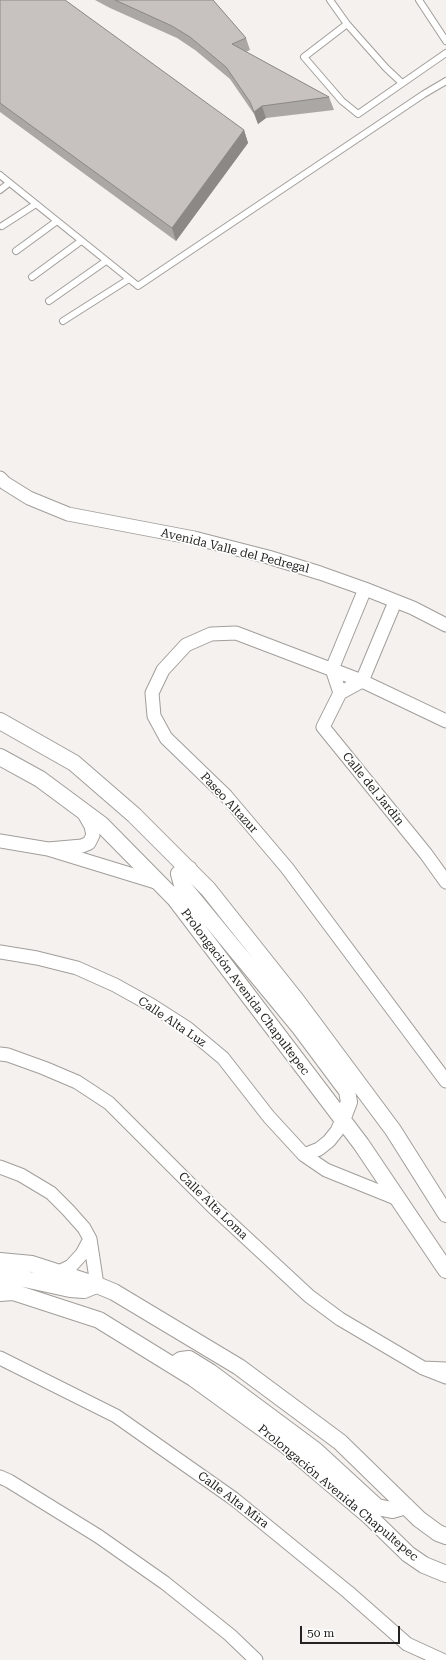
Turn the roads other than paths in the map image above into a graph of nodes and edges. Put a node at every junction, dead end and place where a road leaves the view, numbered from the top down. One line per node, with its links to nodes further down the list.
1 (330, 0): 3 (lane)
2 (419, 0): 4 (lane)
3 (347, 24): 7 (lane); 7 (lane)
4 (446, 41)
5 (446, 53): 7 (lane)
6 (446, 81): 18 (lane)
7 (402, 83)
8 (0, 176): 9 (lane)
9 (9, 183): 10 (lane); 11 (lane)
10 (0, 190)
11 (36, 204): 12 (lane); 13 (lane)
12 (57, 221): 14 (lane); 15 (lane)
13 (2, 226)
14 (82, 241): 16 (lane); 17 (lane)
15 (16, 251)
16 (106, 261): 18 (lane); 19 (lane)
17 (32, 277)
18 (129, 279): 20 (lane)
19 (49, 302)
20 (63, 321)
21 (0, 478): 22 (street, Avenida Valle del Pedregal)
22 (364, 589): 23 (street, Avenida Valle del Pedregal); 25 (street)
23 (395, 602): 24 (street, Avenida Valle del Pedregal); 26 (street)
24 (446, 625)
25 (332, 669): 26 (street, Paseo Altazur); 27 (street); 39 (street, Paseo Altazur)
26 (362, 681): 27 (street); 29 (street, Paseo Altazur)
27 (340, 693): 35 (street, Calle del Jardín)
28 (0, 721): 34 (street)
29 (446, 721)
30 (0, 756): 31 (street, Prolongación Avenida Chapultepec)
31 (82, 809): 33 (street); 36 (street, Prolongación Avenida Chapultepec)
32 (0, 841): 33 (street)
33 (48, 849): 36 (street)
34 (188, 869): 40 (street); 44 (street)
35 (446, 882)
36 (159, 883): 40 (street, Prolongación Avenida Chapultepec)
37 (0, 952): 41 (street, Calle Alta Luz)
38 (0, 1054): 55 (street, Calle Alta Loma)
39 (446, 1081)
40 (342, 1120): 41 (street); 43 (street, Prolongación Avenida Chapultepec)
41 (304, 1155): 43 (street, Calle Alta Luz)
42 (0, 1167): 45 (street)
43 (398, 1199): 47 (street, Prolongación Avenida Chapultepec)
44 (446, 1214)
45 (90, 1240): 48 (street); 50 (street)
46 (0, 1261): 48 (street)
47 (446, 1270)
48 (59, 1272): 50 (street)
49 (0, 1277): 50 (street)
50 (97, 1285): 60 (street)
51 (6, 1293): 52 (street); 57 (street, Prolongación Avenida Chapultepec)
52 (0, 1303)
53 (0, 1348): 54 (street, Calle Alta Mira)
54 (4, 1360): 64 (street, Calle Alta Mira)
55 (423, 1368): 56 (street, Calle Alta Loma); 58 (street, Calle Alta Loma)
56 (446, 1369)
57 (180, 1370): 60 (street); 62 (street, Prolongación Avenida Chapultepec)
58 (446, 1377)
59 (3, 1478): 63 (street)
60 (406, 1506): 61 (street)
61 (446, 1536)
62 (446, 1574)
63 (256, 1660)
64 (442, 1660)

